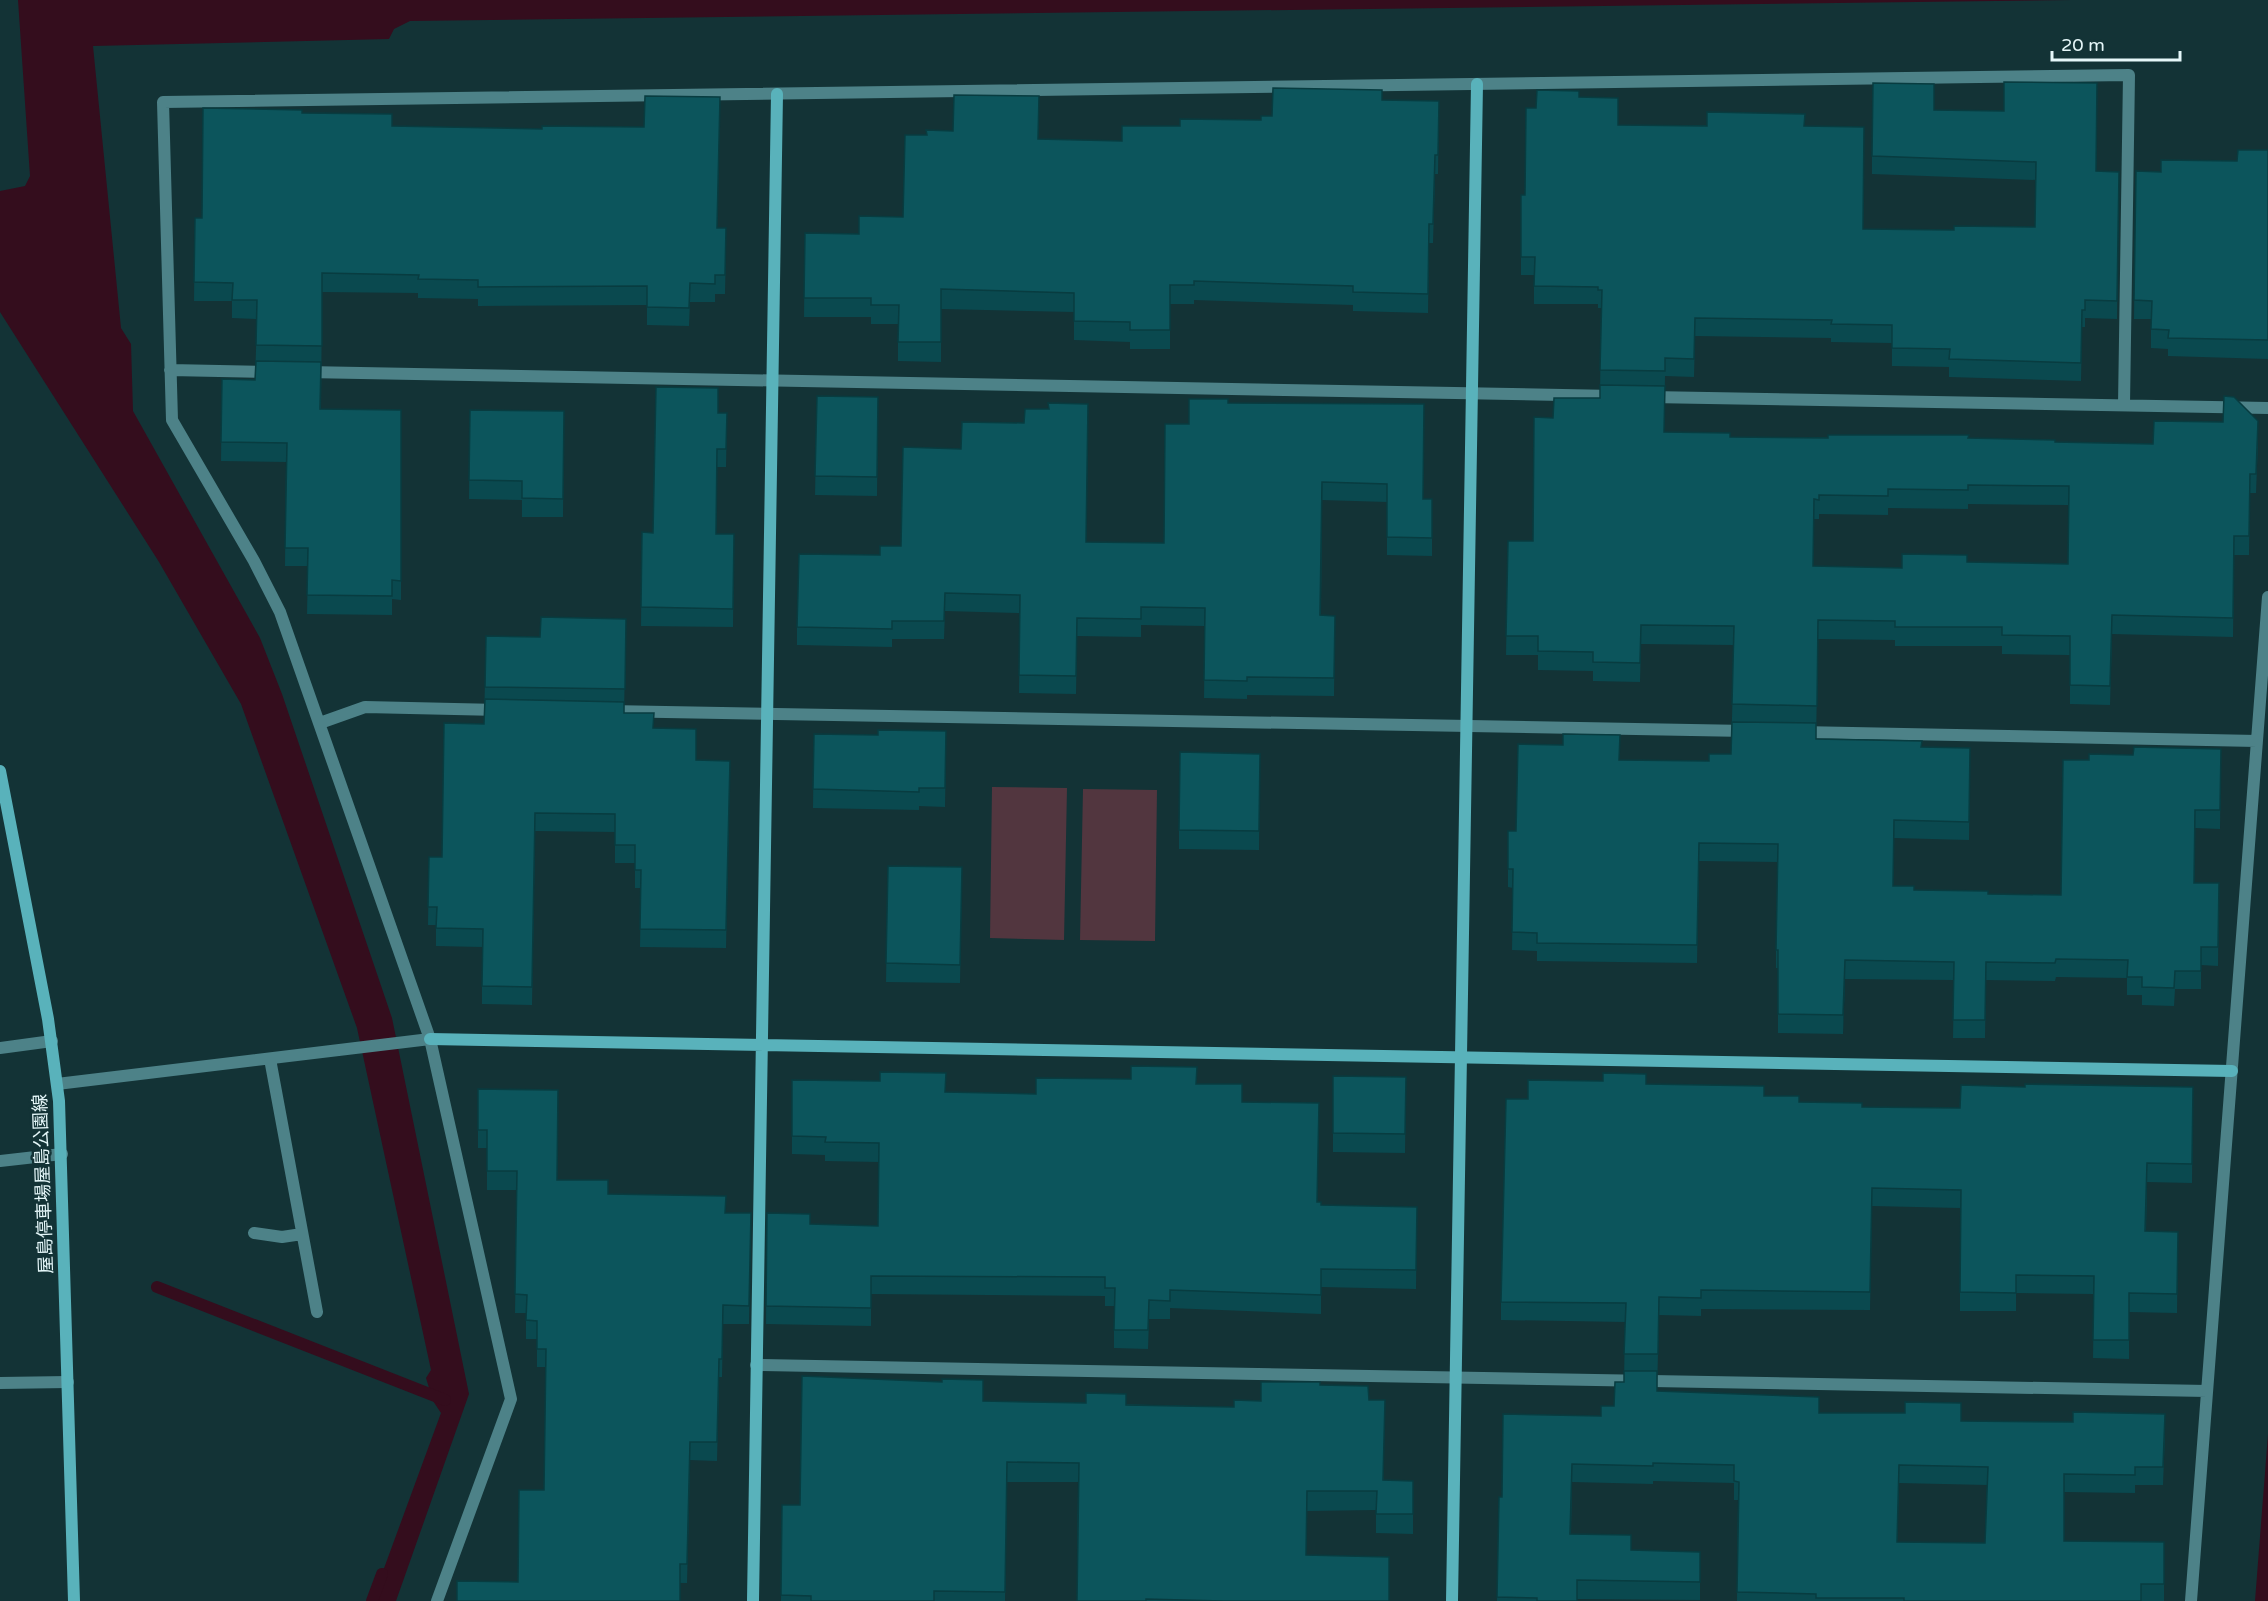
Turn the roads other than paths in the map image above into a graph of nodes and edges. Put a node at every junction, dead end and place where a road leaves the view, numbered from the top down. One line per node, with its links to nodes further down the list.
1 (1477, 84): 2 (street); 5 (street); 6 (street)
2 (777, 94): 3 (street); 4 (street)
3 (170, 370): 4 (street); 12 (street)
4 (773, 381): 5 (street); 11 (street)
5 (1472, 394): 6 (street); 13 (street)
6 (2124, 405): 7 (street)
7 (2268, 408)
8 (2268, 597): 16 (street)
9 (507, 710): 12 (street)
10 (601, 711): 11 (street)
11 (767, 714): 13 (street); 20 (street)
12 (320, 723): 18 (street)
13 (1467, 726): 14 (street); 22 (street)
14 (1756, 732)
15 (1792, 732): 16 (street)
16 (2257, 741): 24 (street)
17 (0, 771): 19 (street, 屋島停車場屋島公園線)
18 (430, 1039): 20 (street); 23 (street); 37 (street)
19 (52, 1041): 21 (street); 25 (street, 屋島停車場屋島公園線)
20 (761, 1045): 22 (street); 31 (street)
21 (0, 1048)
22 (1461, 1058): 24 (street); 32 (street)
23 (270, 1059): 25 (street); 29 (street)
24 (2232, 1071): 35 (street)
25 (57, 1084): 26 (street, 屋島停車場屋島公園線)
26 (62, 1155): 27 (street); 33 (street, 屋島停車場屋島公園線)
27 (0, 1161)
28 (254, 1233): 29 (street)
29 (302, 1234): 30 (street)
30 (317, 1311)
31 (756, 1365): 32 (street); 38 (street)
32 (1455, 1377): 35 (street); 39 (street)
33 (68, 1382): 34 (street); 36 (street, 屋島停車場屋島公園線)
34 (0, 1383)
35 (2207, 1391): 40 (street)
36 (74, 1601)
37 (437, 1601)
38 (753, 1601)
39 (1452, 1601)
40 (2191, 1601)

